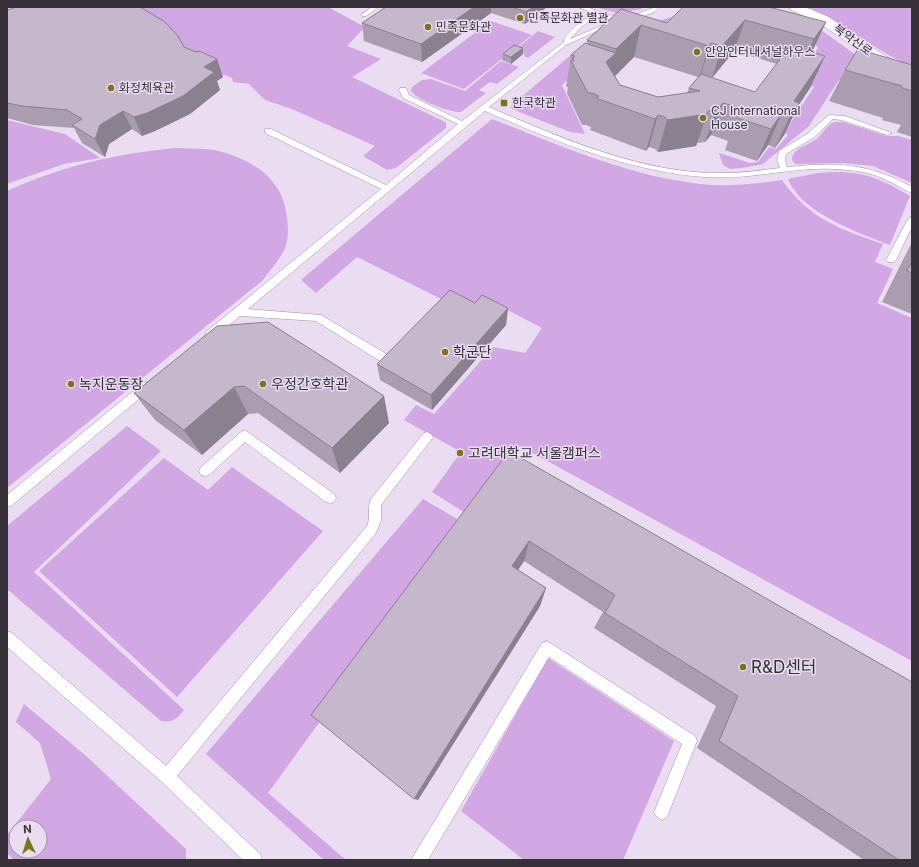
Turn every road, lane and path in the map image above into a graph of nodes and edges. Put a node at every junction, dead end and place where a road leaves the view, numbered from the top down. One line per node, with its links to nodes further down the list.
1 (376, 7): 5 (lane)
2 (581, 7): 6 (lane)
3 (658, 7): 6 (lane)
4 (795, 7): 8 (street, 북악산로)
5 (364, 15)
6 (618, 18): 7 (lane); 7 (lane)
7 (564, 44): 10 (lane)
8 (912, 73)
9 (403, 90): 11 (lane)
10 (485, 108): 11 (lane); 14 (lane)
11 (463, 124): 15 (lane)
12 (268, 131): 15 (lane)
13 (888, 134): 14 (lane)
14 (784, 170): 16 (lane)
15 (387, 188): 19 (lane)
16 (912, 190)
17 (912, 219): 18 (lane)
18 (891, 260)
19 (237, 312): 20 (lane); 21 (lane)
20 (201, 342)
21 (384, 358)
22 (152, 382): 26 (lane)
23 (427, 437): 28 (lane)
24 (205, 471): 25 (lane)
25 (330, 498)
26 (7, 502)
27 (7, 638): 28 (lane)
28 (167, 777): 30 (lane)
29 (662, 812): 31 (lane)
30 (254, 860)
31 (419, 860)

